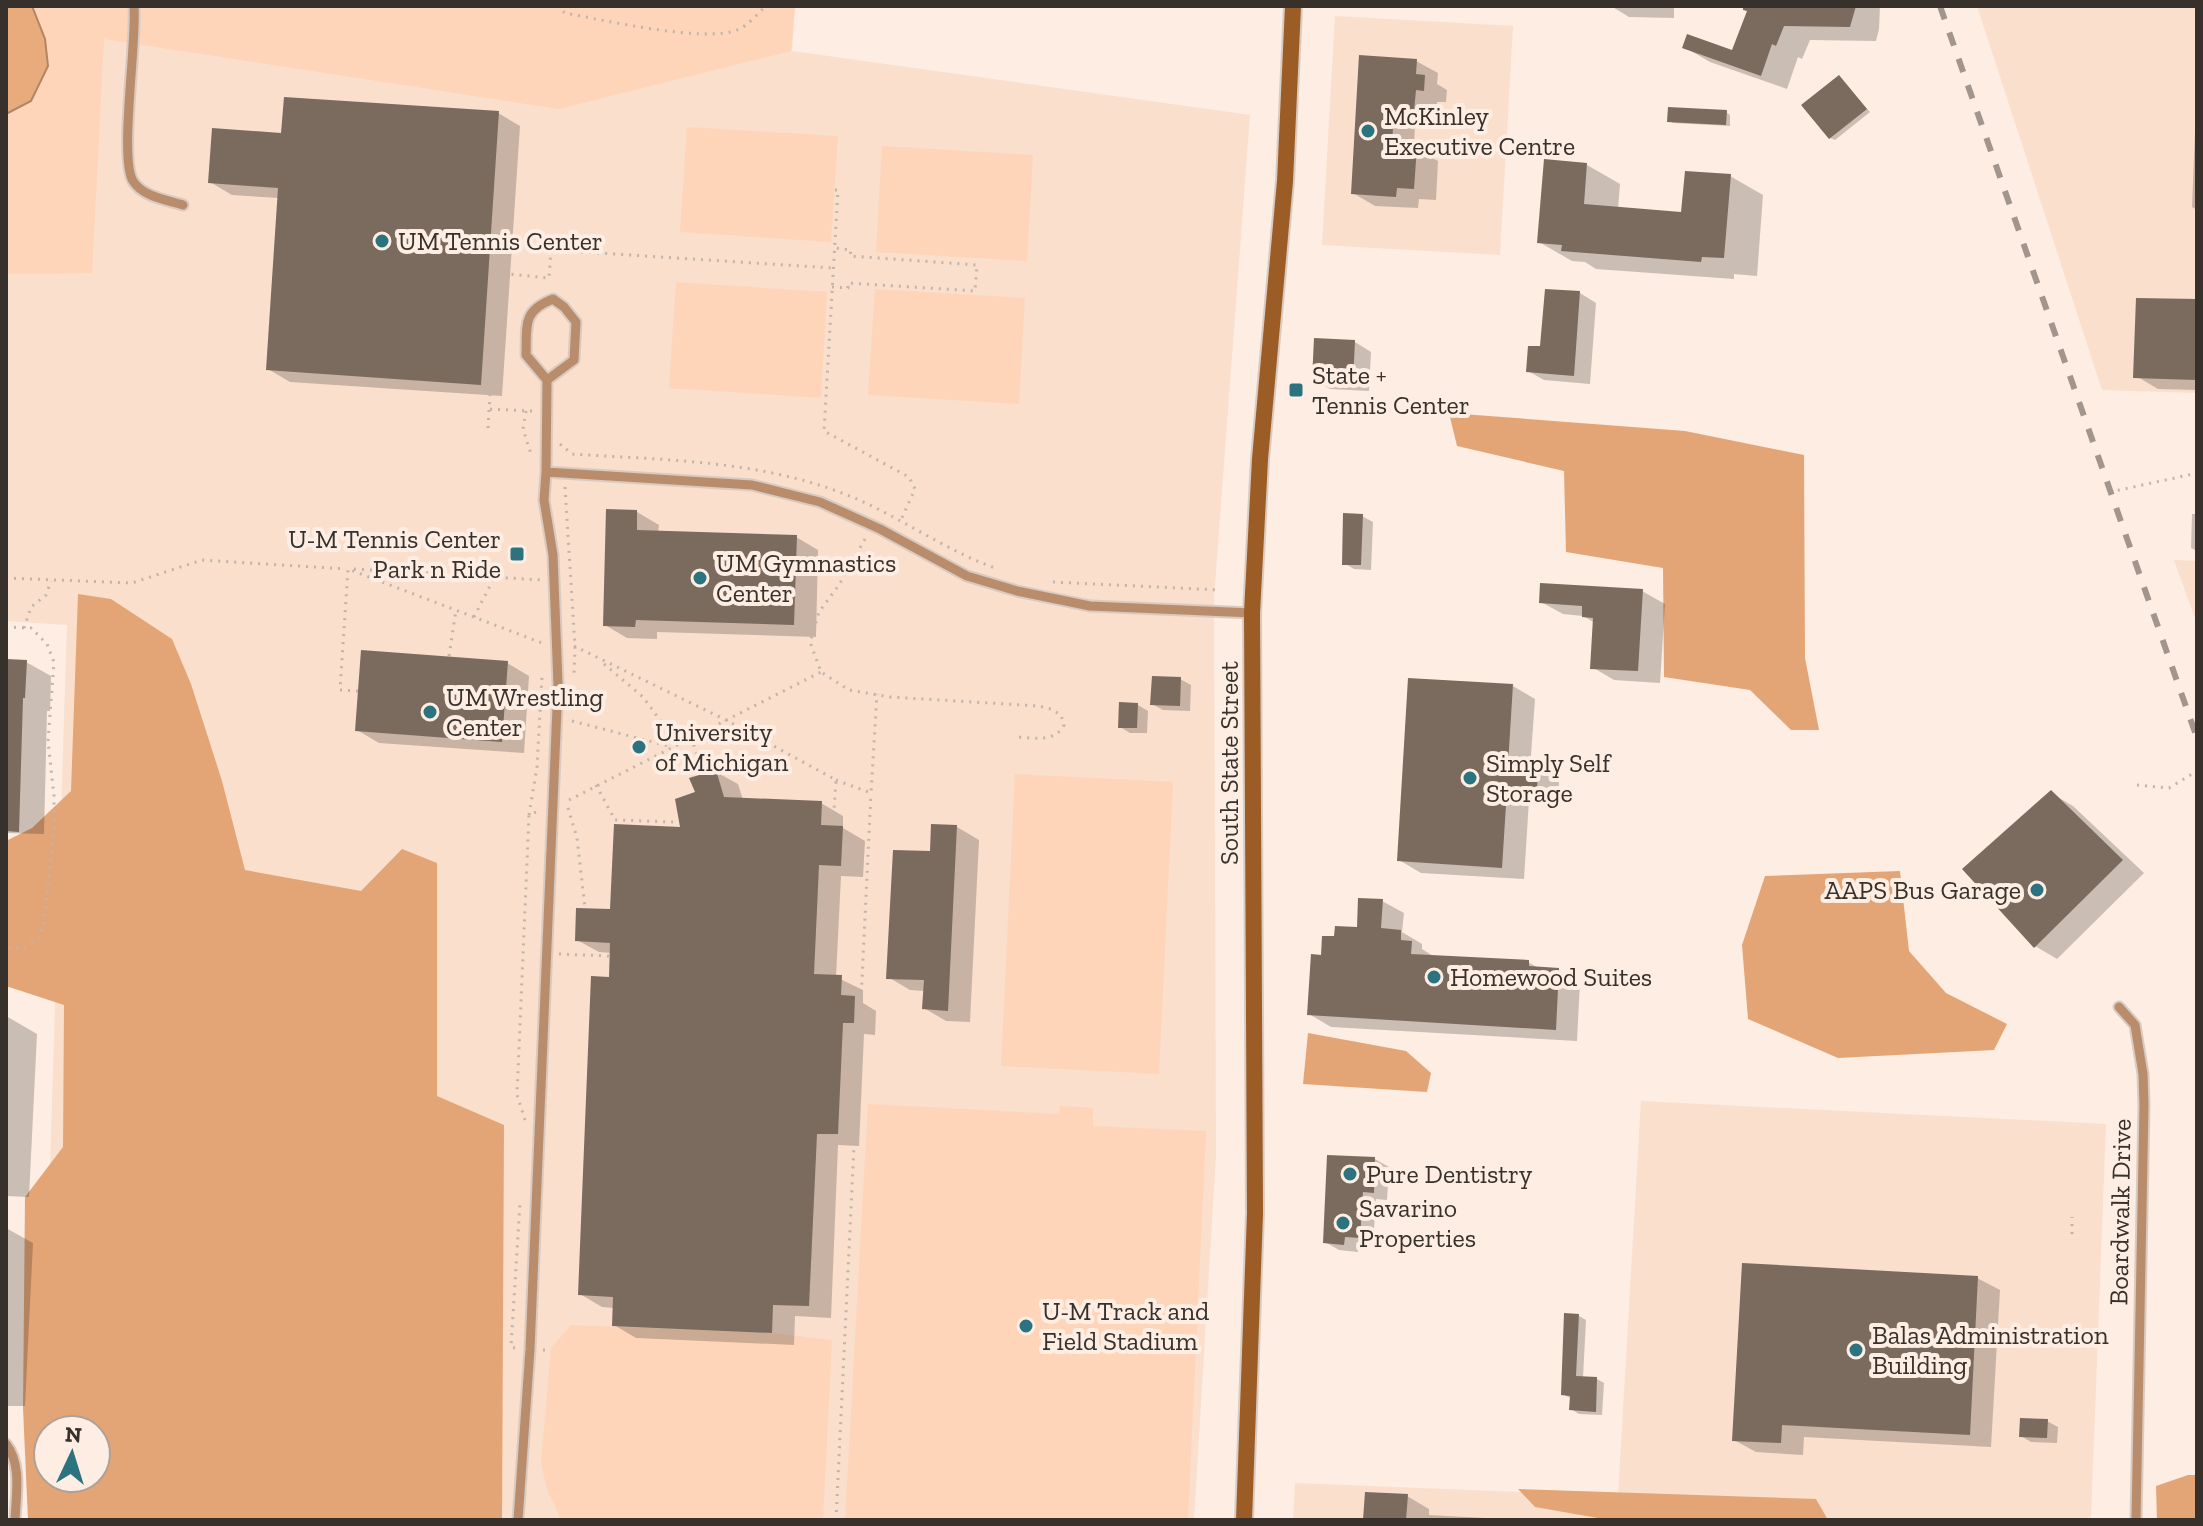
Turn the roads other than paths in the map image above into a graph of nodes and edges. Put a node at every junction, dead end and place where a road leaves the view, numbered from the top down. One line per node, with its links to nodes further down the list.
1 (134, 6): 3 (lane)
2 (1293, 6): 6 (main road, South State Street)
3 (183, 205)
4 (547, 380): 4 (lane); 5 (lane)
5 (546, 472): 6 (lane); 10 (lane)
6 (1252, 613): 11 (main road, South State Street)
7 (2119, 1007): 12 (lane, Boardwalk Drive)
8 (6, 1444): 9 (lane)
9 (15, 1520)
10 (518, 1520)
11 (1244, 1520)
12 (2136, 1520)

